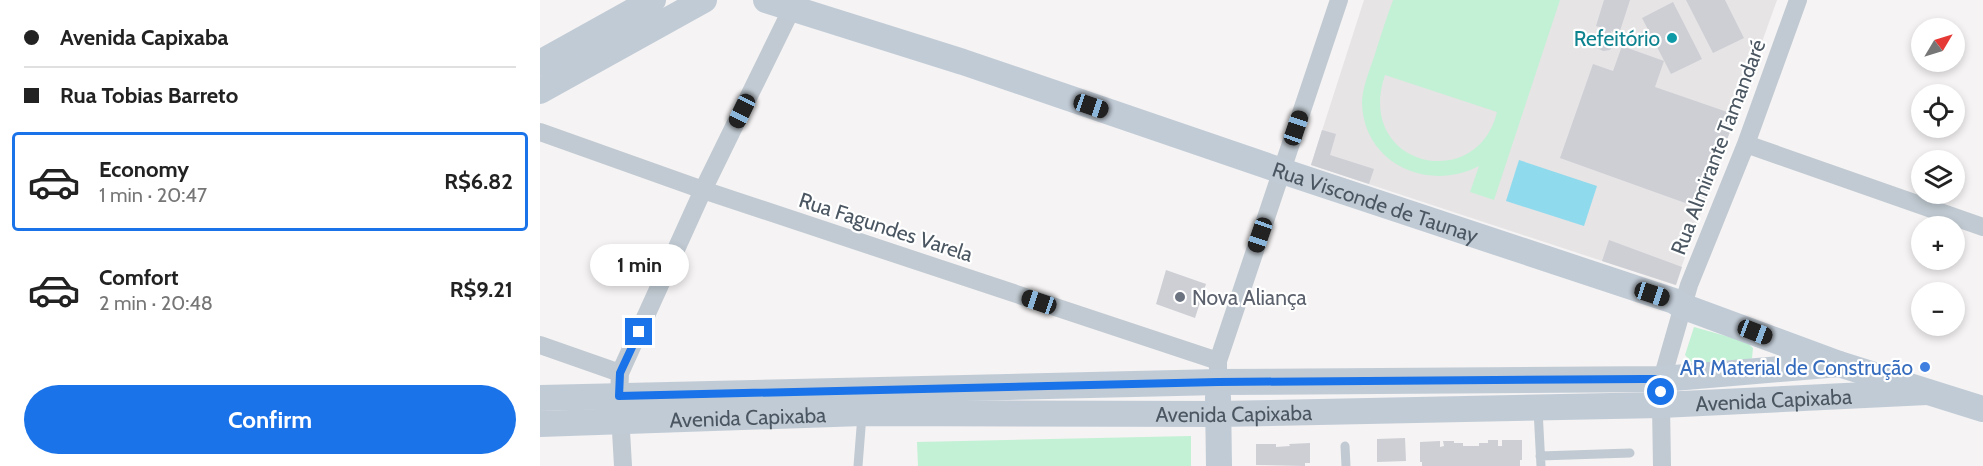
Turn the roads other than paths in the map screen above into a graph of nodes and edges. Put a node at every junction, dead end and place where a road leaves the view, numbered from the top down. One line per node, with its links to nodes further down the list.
1 (653, 0): 7 (street)
2 (704, 0): 8 (street)
3 (766, 0): 6 (street, Rua Visconde de Taunay)
4 (1339, 0): 11 (street)
5 (1798, 0): 10 (street, Rua Almirante Tamandaré)
6 (794, 4): 11 (street, Rua Visconde de Taunay); 12 (street)
7 (540, 63)
8 (540, 91)
9 (540, 132): 12 (street, Rua Fagundes Varela)
10 (1746, 144): 13 (street); 14 (street, Rua Almirante Tamandaré)
11 (1282, 171): 14 (street, Rua Visconde de Taunay); 18 (street)
12 (703, 190): 18 (street, Rua Fagundes Varela); 22 (street)
13 (1983, 227)
14 (1682, 306): 15 (street, Rua Visconde de Taunay); 20 (street, Rua Almirante Tamandaré)
15 (1755, 332): 17 (street, Rua Visconde de Taunay); 19 (street)
16 (540, 345): 22 (street)
17 (1839, 364): 19 (street, Avenida Capixaba); 21 (street, Rua Visconde de Taunay)
18 (1218, 371): 20 (street, Avenida Capixaba); 22 (street, Avenida Capixaba); 28 (street)
19 (1747, 371): 20 (street, Avenida Capixaba)
20 (1662, 379): 24 (street)
21 (1927, 392): 24 (street, Avenida Capixaba); 26 (street, Rua Visconde de Taunay)
22 (620, 397): 23 (street, Avenida Capixaba); 27 (street, Avenida Capixaba); 29 (street, Avenida Capixaba); 33 (street)
23 (540, 398)
24 (1661, 405): 25 (street, Avenida Capixaba); 37 (street)
25 (1538, 407): 28 (street, Avenida Capixaba); 32 (lane)
26 (1983, 409)
27 (862, 413): 28 (street, Avenida Capixaba); 34 (lane)
28 (1218, 414): 35 (street)
29 (540, 424)
30 (1345, 446): 36 (lane)
31 (1630, 453): 32 (lane)
32 (1541, 461)
33 (623, 466)
34 (858, 466)
35 (1219, 466)
36 (1346, 466)
37 (1662, 466)

